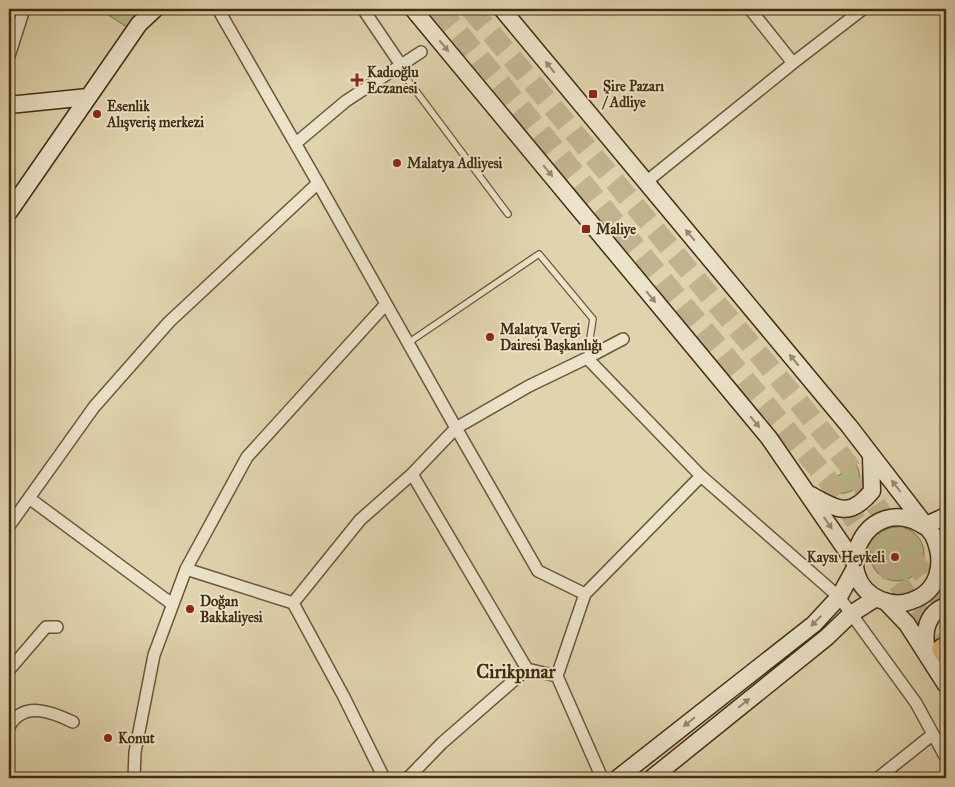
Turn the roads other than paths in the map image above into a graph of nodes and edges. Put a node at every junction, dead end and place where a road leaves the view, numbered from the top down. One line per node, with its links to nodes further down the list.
1 (24, 9): 11 (street)
2 (155, 9): 9 (main road)
3 (218, 9): 16 (street)
4 (363, 9): 13 (street)
5 (413, 9): 29 (main road, one-way to 29)
6 (502, 9): 17 (main road, one-way to 6)
7 (750, 9): 12 (street)
8 (863, 9): 12 (street)
9 (143, 16): 14 (main road)
10 (421, 52): 13 (street)
11 (9, 56)
12 (793, 63): 17 (street)
13 (399, 66): 16 (street); 20 (lane)
14 (88, 97): 15 (main road); 19 (main road)
15 (9, 105)
16 (296, 144): 18 (street)
17 (646, 182): 26 (main road, one-way to 17)
18 (318, 183): 21 (street); 30 (street)
19 (9, 212)
20 (508, 214)
21 (386, 304): 23 (street); 36 (street)
22 (623, 339): 24 (street)
23 (408, 343): 24 (lane); 25 (street)
24 (587, 358): 25 (street); 28 (street)
25 (456, 428): 27 (street); 37 (street)
26 (871, 455): 29 (main road); 33 (main road, one-way to 26)
27 (412, 474): 40 (street); 46 (street)
28 (702, 476): 37 (street); 38 (street)
29 (806, 492): 35 (main road, one-way to 35)
30 (30, 498): 32 (street); 41 (street)
31 (946, 516): 33 (main road)
32 (9, 526)
33 (924, 526): 34 (main road); 35 (main road)
34 (943, 553): 39 (main road)
35 (855, 566): 38 (main road); 39 (main road)
36 (186, 569): 40 (street); 41 (street)
37 (585, 594): 48 (street)
38 (839, 597): 43 (street); 58 (main road, one-way to 58)
39 (880, 599): 43 (main road); 45 (main road)
40 (293, 602): 55 (street)
41 (172, 604): 54 (street)
42 (946, 606): 45 (main road)
43 (851, 614): 52 (street); 59 (main road, one-way to 43)
44 (57, 627): 47 (street)
45 (939, 653): 49 (main road)
46 (527, 669): 48 (street); 56 (street)
47 (9, 670)
48 (556, 676): 57 (street)
49 (946, 685)
50 (73, 722): 51 (street)
51 (9, 727)
52 (932, 735): 53 (street); 60 (street)
53 (946, 758)
54 (134, 778)
55 (384, 778)
56 (408, 778)
57 (602, 778)
58 (618, 778)
59 (652, 778)
60 (878, 778)

